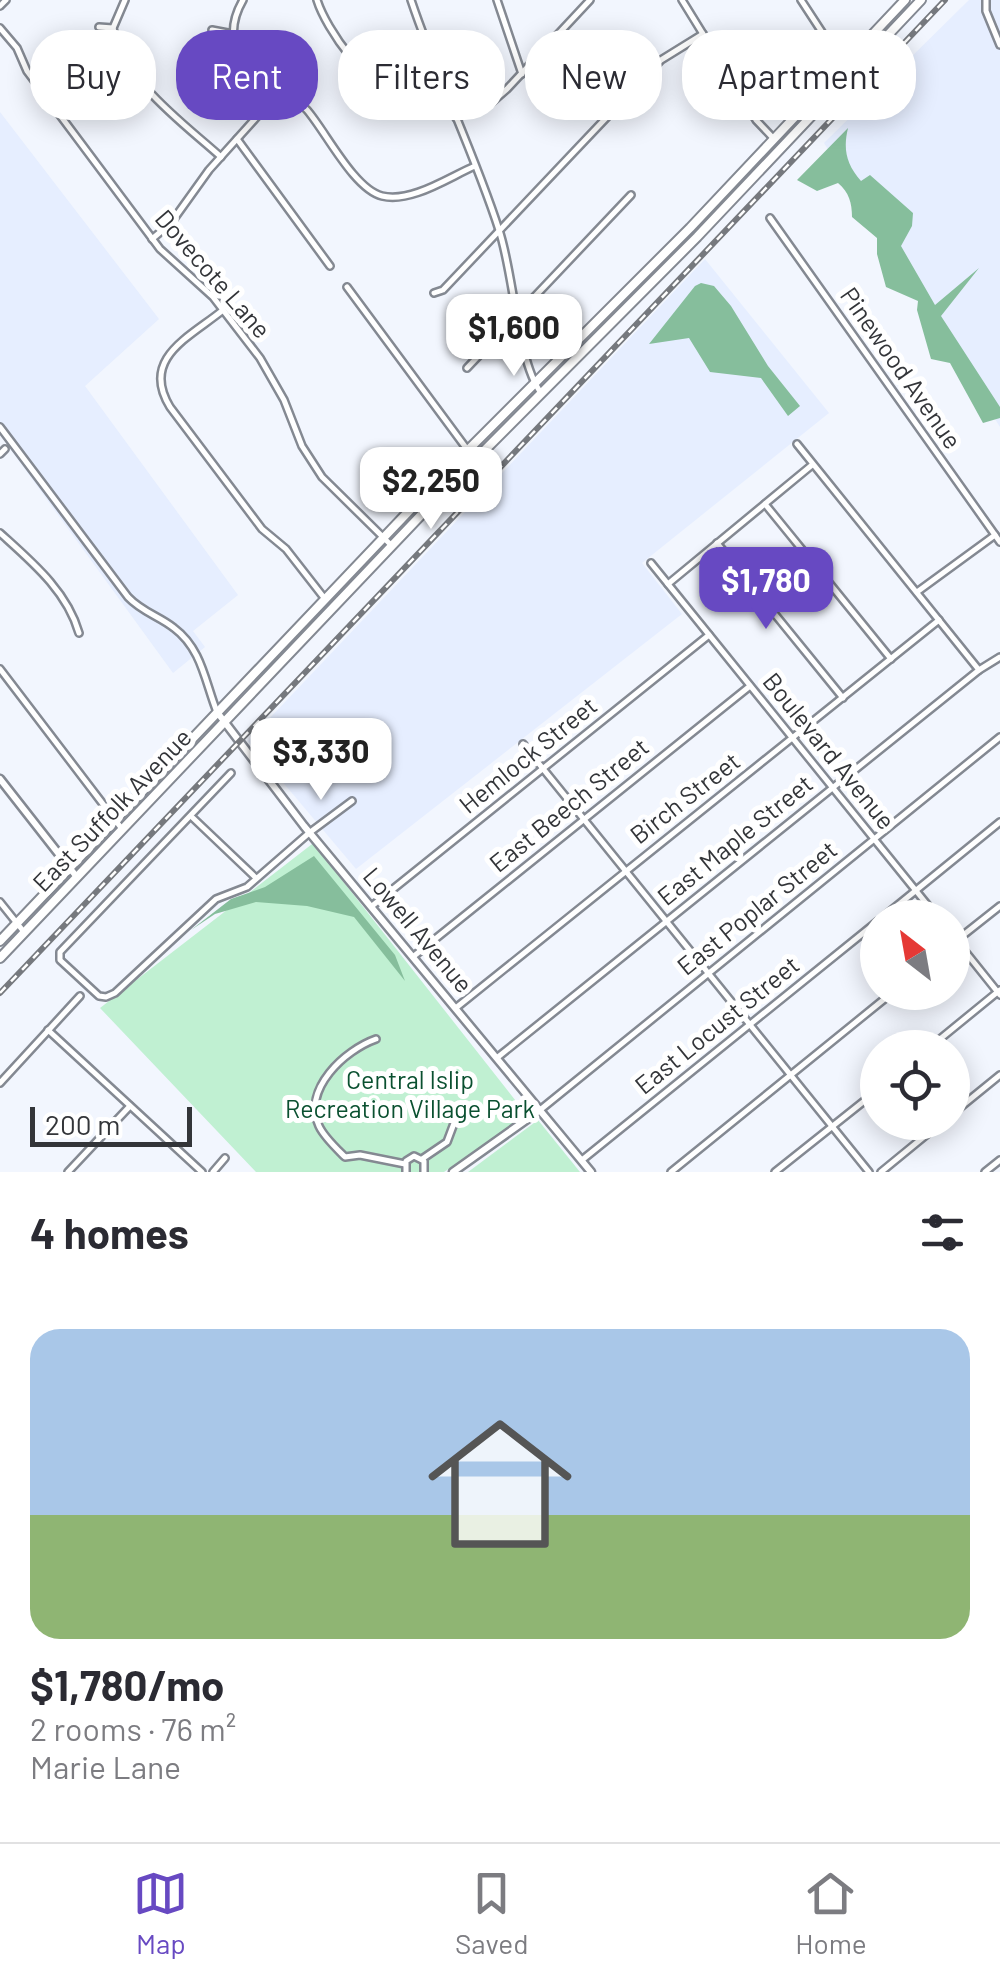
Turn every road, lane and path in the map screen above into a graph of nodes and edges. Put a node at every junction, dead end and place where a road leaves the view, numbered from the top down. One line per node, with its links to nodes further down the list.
1 (6, 0): 12 (street)
2 (125, 0): 15 (street)
3 (243, 0): 16 (street)
4 (317, 0): 22 (street)
5 (411, 0): 17 (street)
6 (496, 0): 25 (street)
7 (590, 0): 25 (street)
8 (682, 0): 18 (street)
9 (801, 0): 19 (street)
10 (986, 0): 23 (street)
11 (913, 1): 20 (main road, East Suffolk Avenue); 21 (main road, East Suffolk Avenue)
12 (0, 6)
13 (100, 27): 15 (street)
14 (0, 28): 40 (street, Dovecote Lane)
15 (113, 28): 35 (street)
16 (233, 30)
17 (422, 30)
18 (701, 30)
19 (820, 30)
20 (881, 30)
21 (888, 30)
22 (338, 38)
23 (1000, 45)
24 (682, 47): 39 (street)
25 (522, 74): 26 (street)
26 (505, 90)
27 (254, 120): 33 (street)
28 (314, 120): 36 (street)
29 (457, 120): 36 (street)
30 (756, 120): 34 (street)
31 (792, 120): 34 (main road, East Suffolk Avenue)
32 (808, 120): 48 (main road, East Suffolk Avenue)
33 (237, 139): 35 (street); 41 (street)
34 (774, 139): 47 (main road, East Suffolk Avenue)
35 (221, 157): 40 (street)
36 (476, 165): 39 (street)
37 (631, 195): 45 (street)
38 (770, 218): 56 (street, Pinewood Avenue)
39 (499, 228): 43 (street); 45 (street)
40 (152, 239): 44 (street, Dovecote Lane)
41 (330, 266)
42 (347, 287): 51 (street)
43 (434, 294)
44 (223, 310): 57 (street, Dovecote Lane); 64 (street)
45 (518, 314): 46 (street); 47 (street)
46 (467, 368)
47 (535, 383): 48 (street); 51 (main road, East Suffolk Avenue)
48 (541, 393): 52 (main road, East Suffolk Avenue)
49 (0, 427): 74 (street)
50 (796, 444): 53 (street)
51 (468, 450): 52 (street); 57 (main road, East Suffolk Avenue)
52 (475, 460): 60 (main road, East Suffolk Avenue)
53 (813, 465): 54 (street); 63 (street)
54 (766, 504): 59 (street); 69 (street)
55 (0, 533): 66 (street)
56 (995, 535): 58 (street, Pinewood Avenue); 63 (street)
57 (384, 537): 60 (street, Dovecote Lane); 64 (main road, East Suffolk Avenue)
58 (1000, 542)
59 (717, 543): 62 (street); 73 (street)
60 (392, 546): 75 (main road, East Suffolk Avenue)
61 (651, 563): 62 (street, Boulevard Avenue)
62 (668, 584): 67 (street, Boulevard Avenue)
63 (916, 592): 65 (street)
64 (325, 599): 74 (main road, East Suffolk Avenue)
65 (939, 620): 69 (street, Birch Street); 71 (street)
66 (79, 634)
67 (709, 635): 72 (street, Boulevard Avenue); 79 (street, Hemlock Street)
68 (999, 656): 71 (street, East Maple Street)
69 (891, 659): 73 (street, Birch Street)
70 (0, 669): 86 (street)
71 (980, 670): 82 (street, East Maple Street)
72 (750, 686): 77 (street, Boulevard Avenue); 85 (street, East Beech Street)
73 (843, 698): 77 (street, Birch Street)
74 (218, 712): 75 (street, Lowell Avenue); 86 (main road, East Suffolk Avenue)
75 (223, 723): 88 (main road, East Suffolk Avenue); 89 (street, Lowell Avenue)
76 (1000, 737): 90 (street, East Poplar Street)
77 (793, 738): 82 (street, Boulevard Avenue); 92 (street, Birch Street)
78 (522, 744): 79 (street)
79 (543, 769): 85 (street); 99 (street, Hemlock Street)
80 (231, 773): 84 (street)
81 (0, 778): 91 (street)
82 (833, 787): 90 (street, Boulevard Avenue); 102 (street, East Maple Street)
83 (352, 801): 89 (street)
84 (192, 817): 94 (street); 94 (street)
85 (584, 819): 92 (street); 107 (street, East Beech Street)
86 (114, 820): 88 (street); 91 (main road, East Suffolk Avenue)
87 (1000, 822): 95 (street, East Locust Street)
88 (122, 829): 93 (main road, East Suffolk Avenue)
89 (309, 833): 94 (street); 99 (street, Lowell Avenue)
90 (874, 838): 95 (street, Boulevard Avenue); 110 (street, East Poplar Street)
91 (69, 867): 93 (street); 101 (main road, East Suffolk Avenue)
92 (624, 872): 102 (street); 113 (street, Birch Street)
93 (76, 876): 104 (main road, East Suffolk Avenue)
94 (256, 878)
95 (916, 890): 96 (street, East Locust Street); 97 (street, Boulevard Avenue)
96 (904, 900)
97 (924, 900)
98 (0, 902): 101 (street)
99 (372, 906): 107 (street, Lowell Avenue)
100 (1000, 906): 103 (street)
101 (16, 923): 104 (street); 106 (main road, East Suffolk Avenue)
102 (665, 923): 110 (street); 119 (street, East Maple Street)
103 (970, 928)
104 (24, 932): 108 (main road, East Suffolk Avenue)
105 (860, 935): 115 (street, East Locust Street)
106 (0, 940)
107 (414, 956): 113 (street, Lowell Avenue)
108 (0, 958)
109 (970, 958): 111 (street)
110 (708, 973): 115 (street); 126 (street, East Poplar Street)
111 (999, 992): 117 (street)
112 (80, 996): 116 (street)
113 (456, 1007): 119 (street, Lowell Avenue)
114 (871, 1010): 120 (street)
115 (750, 1024): 120 (street); 132 (street, East Locust Street)
116 (48, 1030): 122 (street); 125 (street)
117 (952, 1030)
118 (376, 1039): 134 (street)
119 (498, 1057): 126 (street, Lowell Avenue)
120 (790, 1075): 128 (street); 141 (street)
121 (1000, 1076): 123 (street)
122 (0, 1083)
123 (970, 1100)
124 (860, 1104): 128 (street)
125 (130, 1106): 135 (street); 136 (street)
126 (540, 1110): 132 (street, Lowell Avenue); 139 (street)
127 (456, 1118): 131 (street)
128 (832, 1127): 142 (street); 143 (street)
129 (920, 1140): 144 (street)
130 (226, 1158): 137 (street)
131 (422, 1159): 134 (street); 138 (street)
132 (582, 1160): 140 (street, Lowell Avenue)
133 (1000, 1160): 145 (street)
134 (406, 1168)
135 (68, 1172)
136 (202, 1172)
137 (213, 1172)
138 (424, 1172)
139 (453, 1172)
140 (592, 1172)
141 (672, 1172)
142 (775, 1172)
143 (868, 1172)
144 (882, 1172)
145 (985, 1172)

